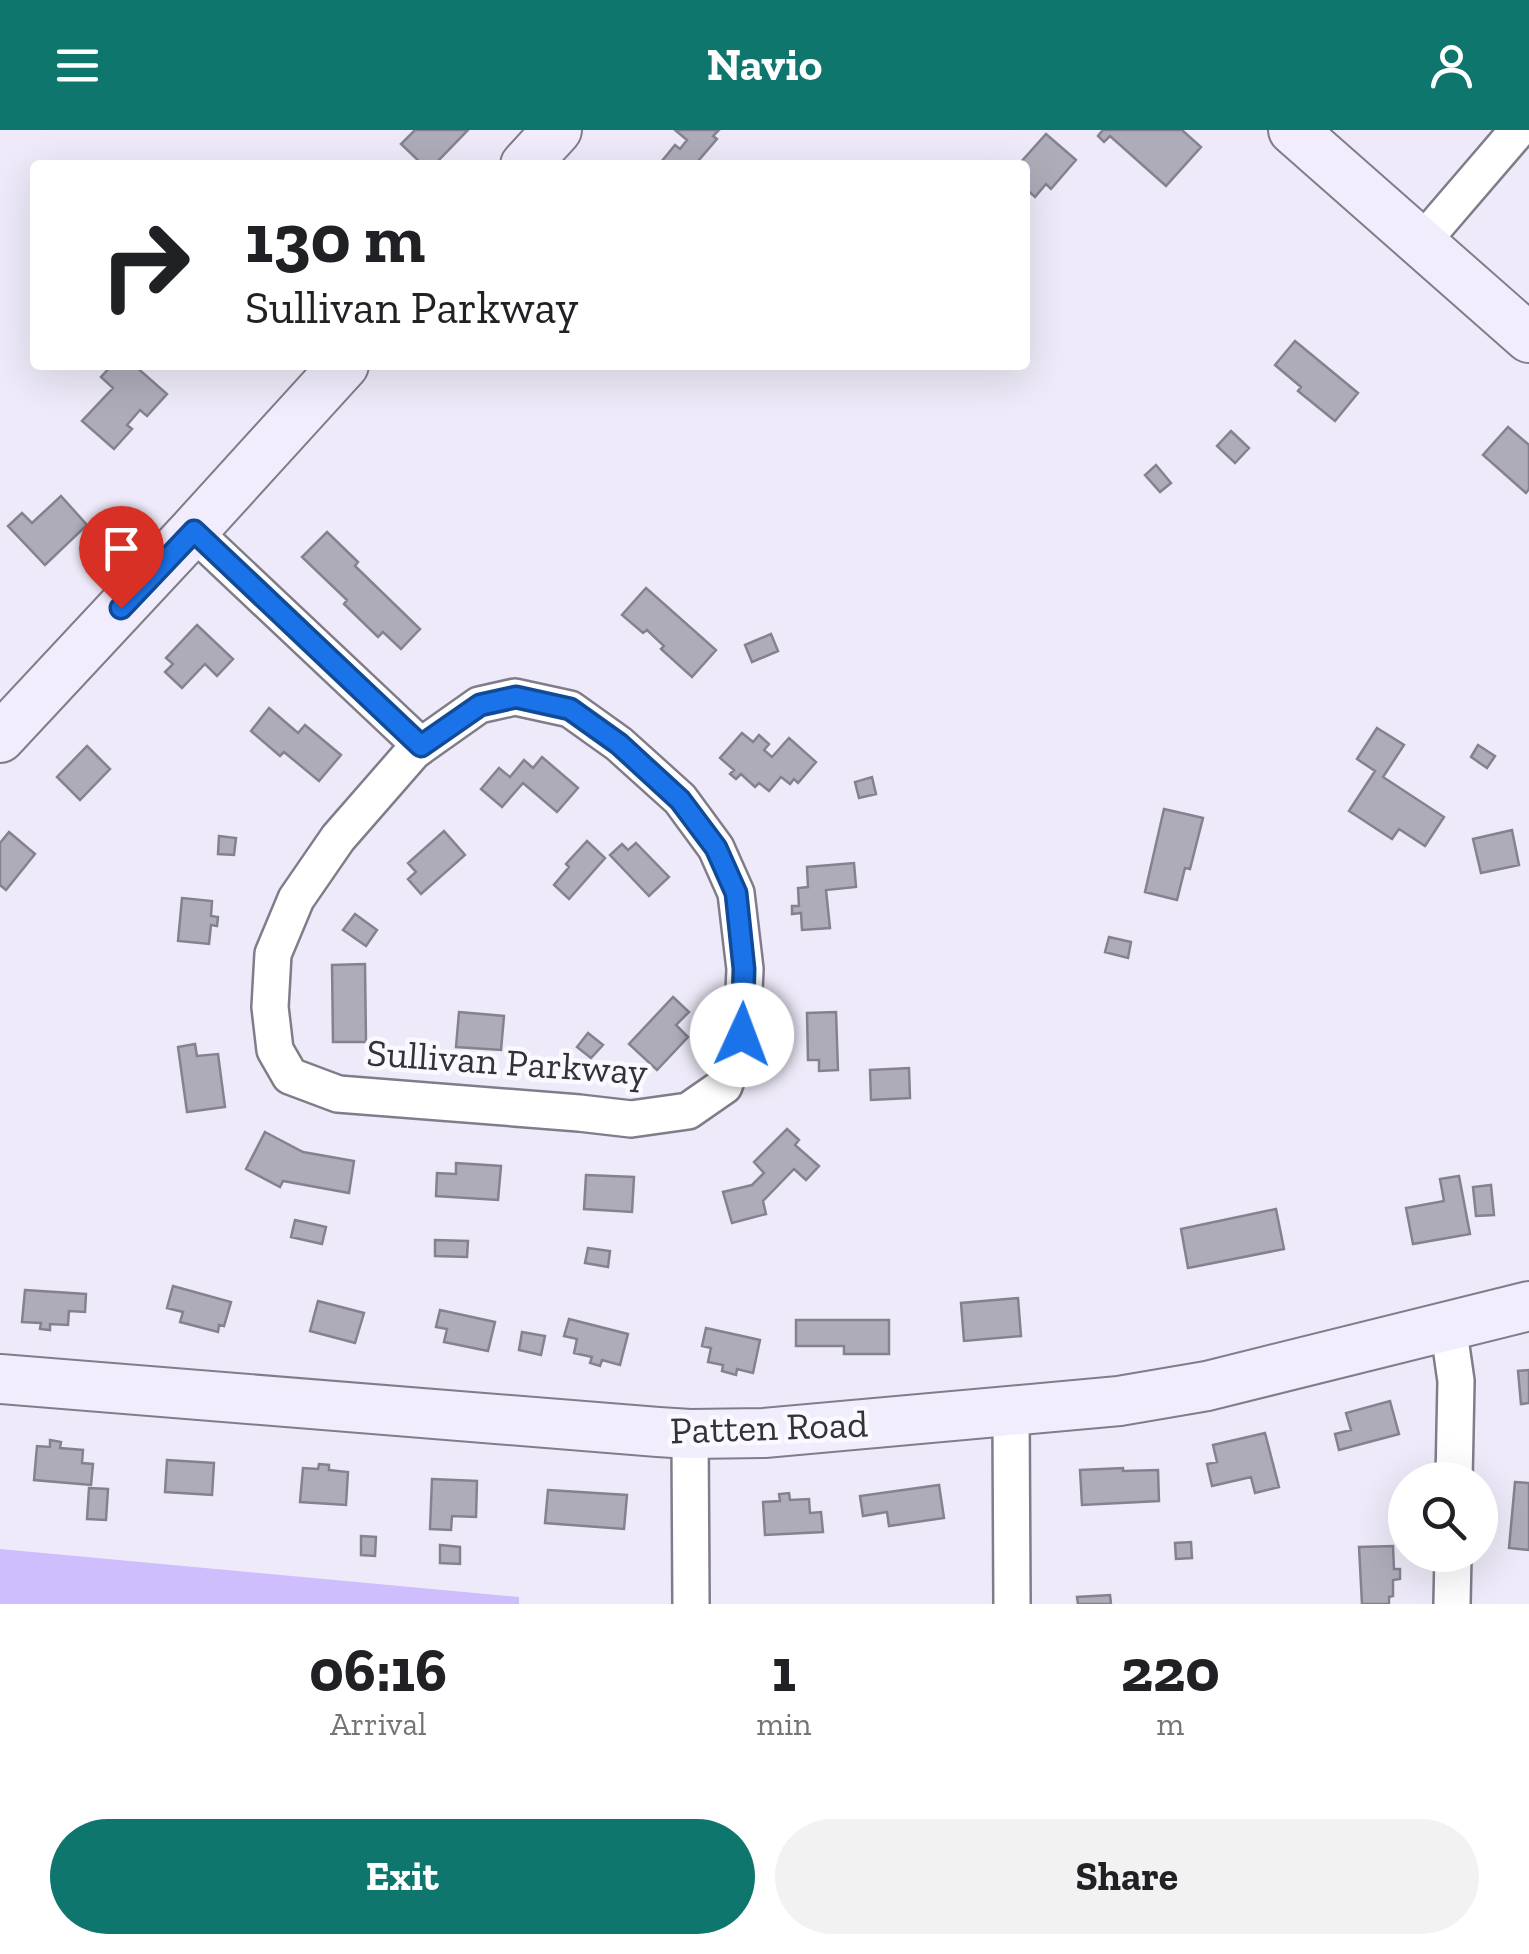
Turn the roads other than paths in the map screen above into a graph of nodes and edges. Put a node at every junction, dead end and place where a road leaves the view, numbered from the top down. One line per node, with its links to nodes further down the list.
1 (557, 130): 4 (street)
2 (1293, 130): 5 (street)
3 (1518, 130): 5 (street)
4 (530, 160)
5 (1421, 243): 6 (street)
6 (1529, 338)
7 (339, 370): 8 (street)
8 (194, 531): 9 (street); 10 (street)
9 (0, 738)
10 (421, 746): 10 (street, Sullivan Parkway)
11 (1529, 1306): 12 (street, Patten Road)
12 (1448, 1325): 14 (street, Patten Road); 16 (street)
13 (0, 1379): 15 (street, Patten Road)
14 (1012, 1412): 15 (street, Patten Road); 19 (street)
15 (690, 1434): 18 (street)
16 (1454, 1462)
17 (1452, 1572): 20 (street)
18 (691, 1604)
19 (1012, 1604)
20 (1452, 1604)

